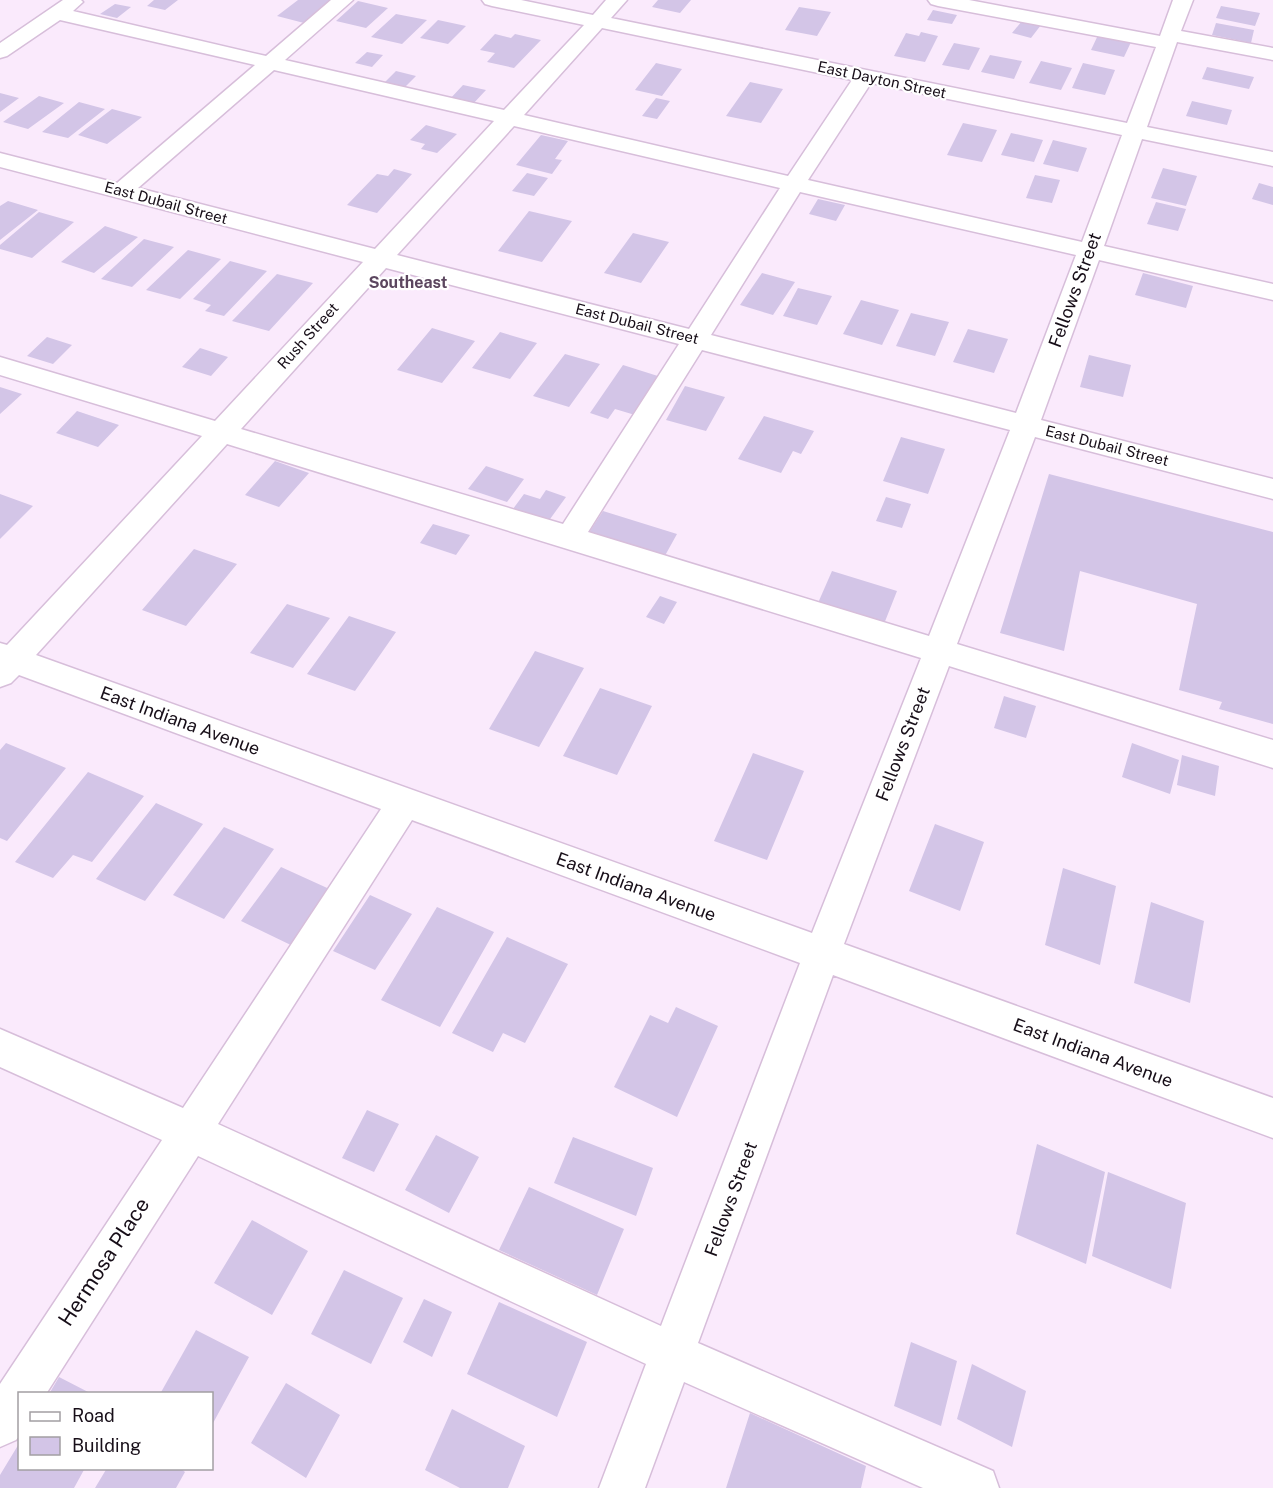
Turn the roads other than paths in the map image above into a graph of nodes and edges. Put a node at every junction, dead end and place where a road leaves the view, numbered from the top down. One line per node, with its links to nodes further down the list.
1 (75, 0): 7 (street)
2 (343, 0): 12 (street)
3 (492, 0): 8 (street, East Dayton Street)
4 (617, 0): 8 (street, Rush Street)
5 (938, 0): 9 (street)
6 (1183, 0): 9 (street, Fellows Street)
7 (56, 13): 10 (street); 12 (street)
8 (597, 22): 13 (street, East Dayton Street); 14 (street, Rush Street)
9 (1169, 39): 11 (street); 15 (street, Fellows Street)
10 (0, 52)
11 (1273, 54)
12 (269, 64): 14 (street); 19 (street)
13 (865, 76): 15 (street, East Dayton Street); 18 (street)
14 (508, 117): 18 (street); 21 (street, Rush Street)
15 (1134, 131): 16 (street, East Dayton Street); 20 (street, Fellows Street)
16 (1273, 159)
17 (0, 160): 19 (street, East Dubail Street)
18 (794, 184): 20 (street); 23 (street)
19 (121, 191): 21 (street, East Dubail Street)
20 (1090, 252): 22 (street); 25 (street, Fellows Street)
21 (379, 258): 23 (street, East Dubail Street); 26 (street, Rush Street)
22 (1273, 292)
23 (696, 339): 25 (street, East Dubail Street); 28 (street)
24 (0, 366): 26 (street)
25 (1025, 425): 27 (street, East Dubail Street); 29 (street, Fellows Street)
26 (220, 433): 28 (street); 30 (street, Rush Street)
27 (1273, 489)
28 (570, 537): 29 (street)
29 (938, 652): 31 (street); 33 (street, Fellows Street)
30 (4, 663): 32 (street, East Indiana Avenue)
31 (1273, 754)
32 (404, 803): 33 (street, East Indiana Avenue); 36 (street, Hermosa Place)
33 (822, 954): 35 (street, East Indiana Avenue); 37 (street, Fellows Street)
34 (0, 1048): 36 (street)
35 (1273, 1118)
36 (189, 1131): 37 (street); 38 (street, Hermosa Place)
37 (673, 1354): 41 (street, Fellows Street); 42 (street)
38 (21, 1392)
39 (18, 1397): 40 (street, Hermosa Place)
40 (0, 1424)
41 (622, 1488)
42 (976, 1488)

